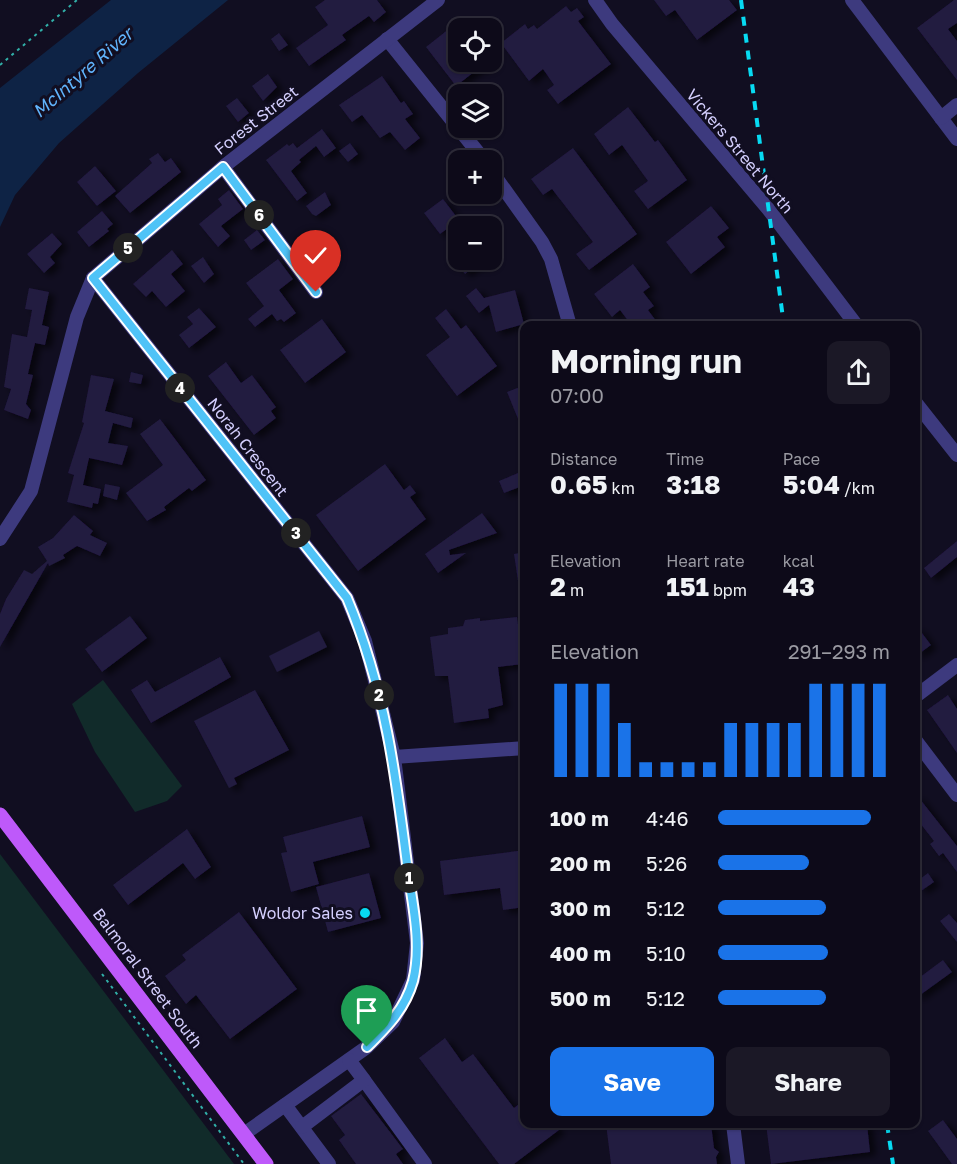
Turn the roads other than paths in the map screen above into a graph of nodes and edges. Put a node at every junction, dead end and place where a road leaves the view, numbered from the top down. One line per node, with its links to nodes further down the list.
1 (438, 0): 4 (street, Forest Street)
2 (595, 0): 14 (street, Vickers Street North)
3 (852, 0): 6 (street)
4 (387, 39): 8 (street); 9 (street, Forest Street)
5 (957, 105): 6 (street)
6 (940, 118): 7 (street)
7 (957, 139)
8 (476, 150)
9 (223, 167): 11 (street, Forest Street); 12 (street)
10 (502, 186): 13 (street)
11 (93, 278): 17 (street, Forest Street); 22 (street, Norah Crescent)
12 (316, 292)
13 (568, 321)
14 (853, 321)
15 (920, 408): 16 (street)
16 (957, 455)
17 (0, 539)
18 (957, 665): 19 (street)
19 (920, 693)
20 (920, 746): 23 (street)
21 (520, 748): 22 (street)
22 (394, 757): 25 (street, Norah Crescent)
23 (957, 795)
24 (0, 815): 30 (main road, Balmoral Street South)
25 (349, 1060): 26 (street); 27 (street, Norah Crescent)
26 (364, 1080): 28 (street); 33 (street)
27 (285, 1105): 28 (street); 30 (street, Norah Crescent)
28 (302, 1127): 32 (street)
29 (734, 1128): 34 (street)
30 (244, 1134): 31 (main road, Balmoral Street South)
31 (266, 1164)
32 (329, 1164)
33 (425, 1164)
34 (738, 1164)

